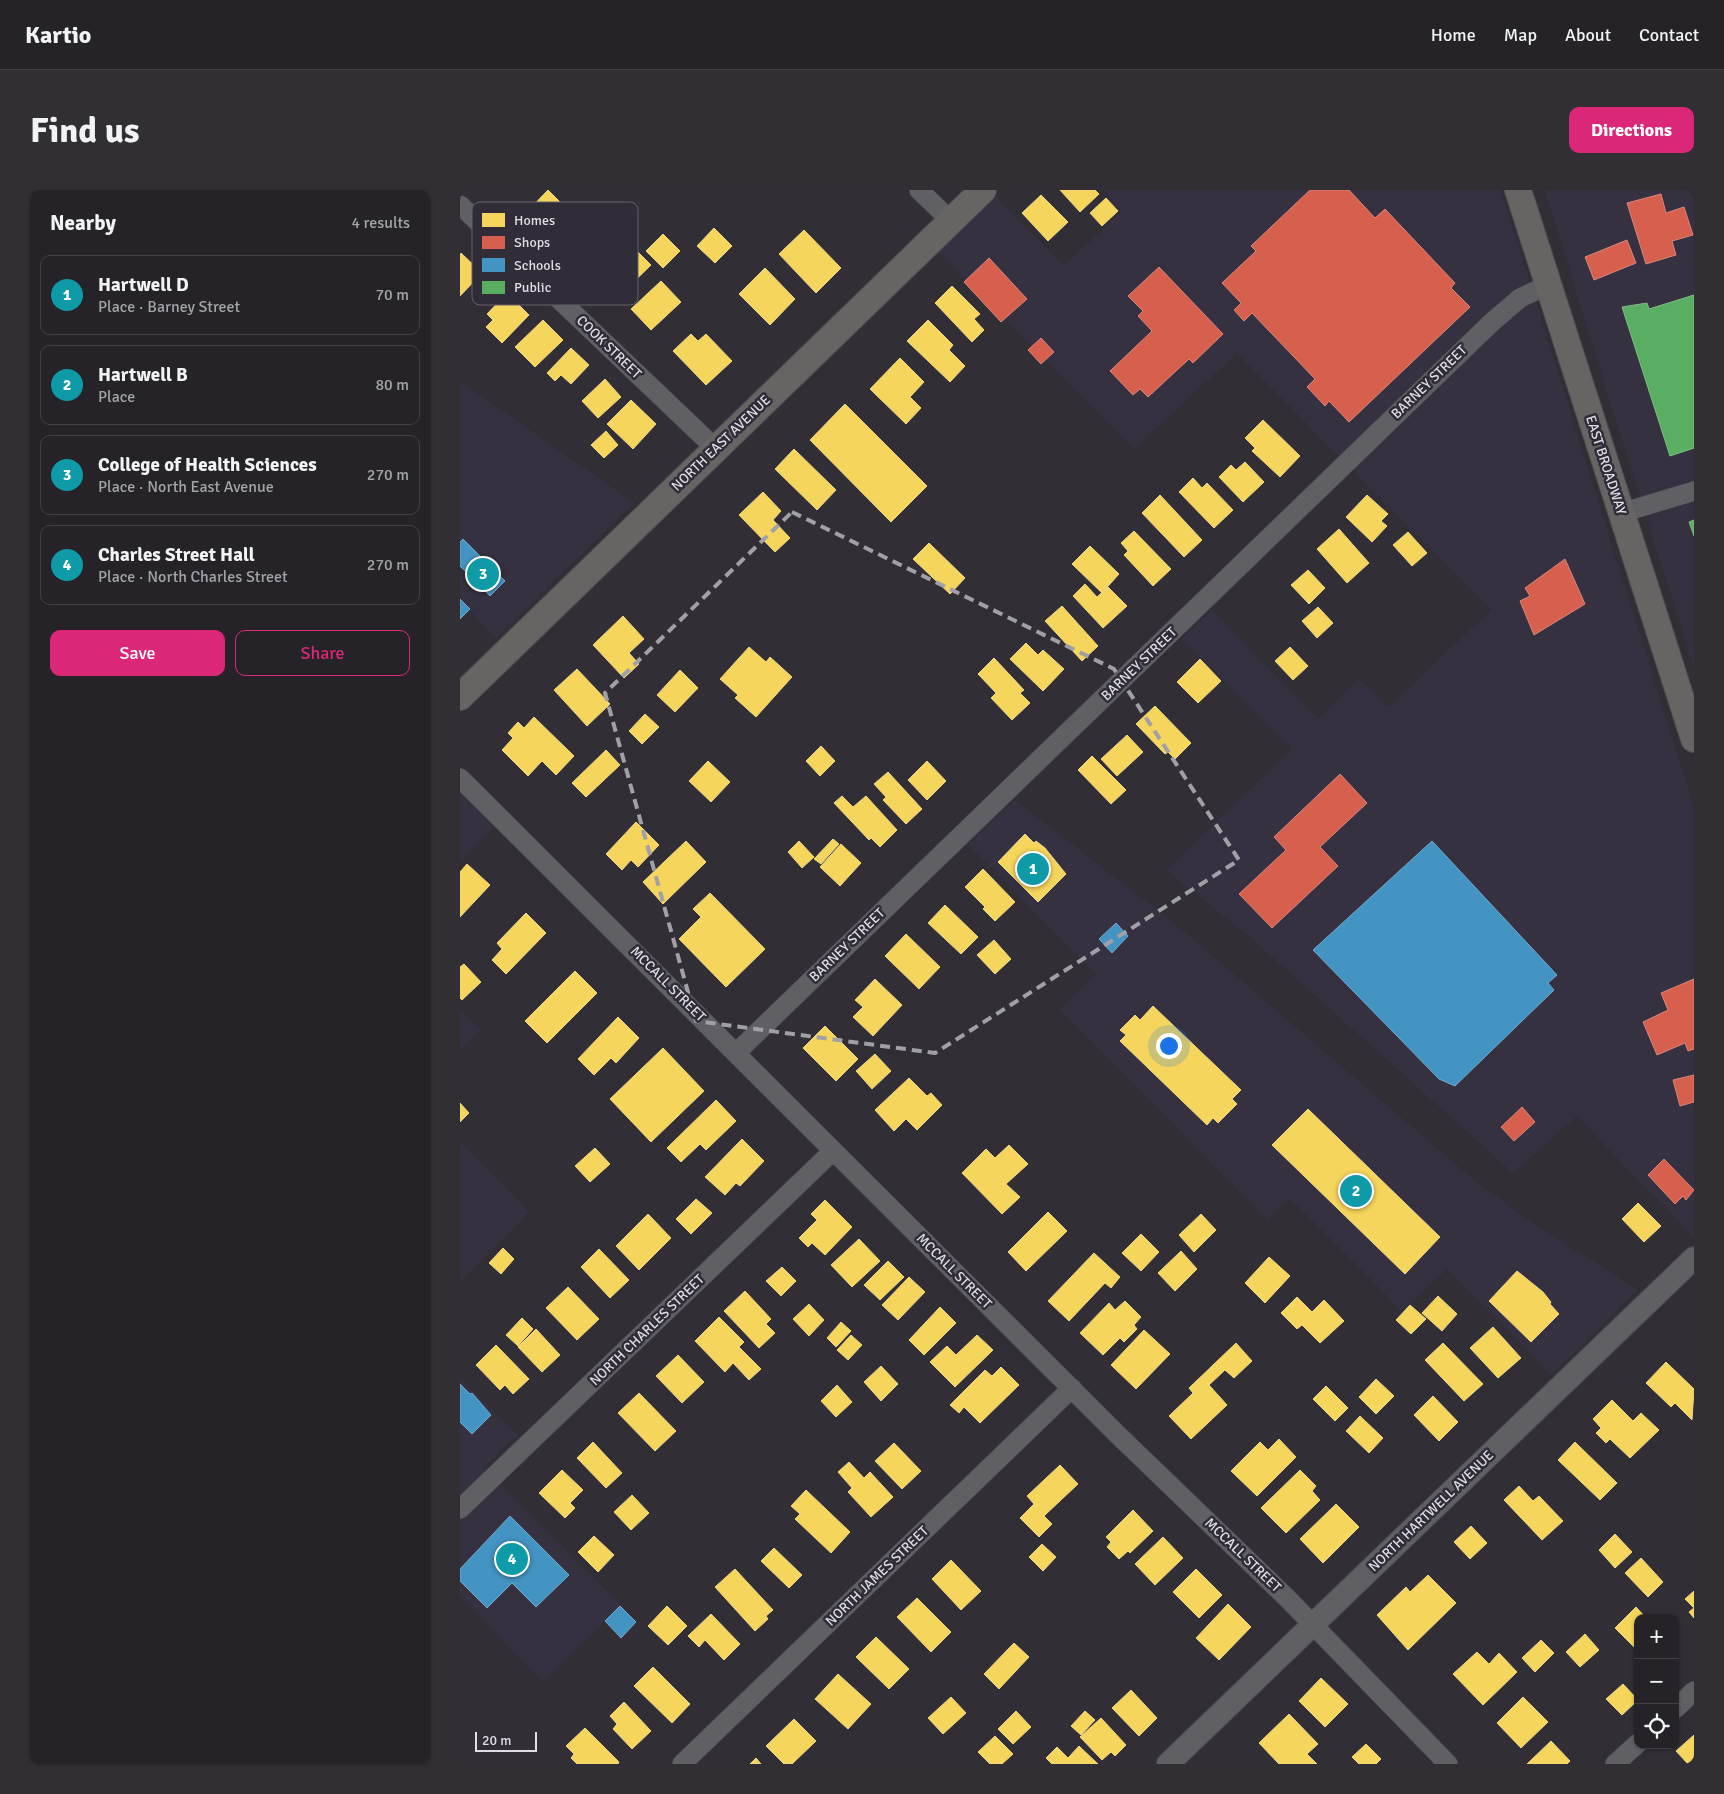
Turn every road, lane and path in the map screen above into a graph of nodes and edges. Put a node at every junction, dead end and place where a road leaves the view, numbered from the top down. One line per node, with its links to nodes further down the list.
1 (919, 190): 6 (street)
2 (983, 190): 6 (main road, NORTH EAST AVENUE)
3 (1518, 190): 7 (main road, EAST BROADWAY)
4 (460, 205): 5 (street, COOK STREET)
5 (472, 216)
6 (951, 221): 9 (main road, NORTH EAST AVENUE)
7 (1548, 285): 11 (main road, EAST BROADWAY); 15 (street, BARNEY STREET)
8 (565, 305): 9 (street, COOK STREET)
9 (715, 448): 12 (main road, NORTH EAST AVENUE)
10 (1694, 491): 11 (street)
11 (1621, 513): 13 (main road, EAST BROADWAY)
12 (460, 697)
13 (1694, 739)
14 (460, 778): 15 (street, MCCALL STREET)
15 (736, 1052): 16 (street, MCCALL STREET)
16 (833, 1151): 18 (street, MCCALL STREET); 19 (street, NORTH CHARLES STREET)
17 (1694, 1258): 20 (street, NORTH HARTWELL AVENUE)
18 (1072, 1388): 20 (street, MCCALL STREET); 24 (street, NORTH JAMES STREET)
19 (460, 1509)
20 (1312, 1624): 25 (street, NORTH HARTWELL AVENUE); 26 (street, MCCALL STREET)
21 (1694, 1692): 22 (street)
22 (1679, 1705)
23 (1634, 1747): 27 (street)
24 (682, 1764)
25 (1168, 1764)
26 (1448, 1764)
27 (1615, 1764)

